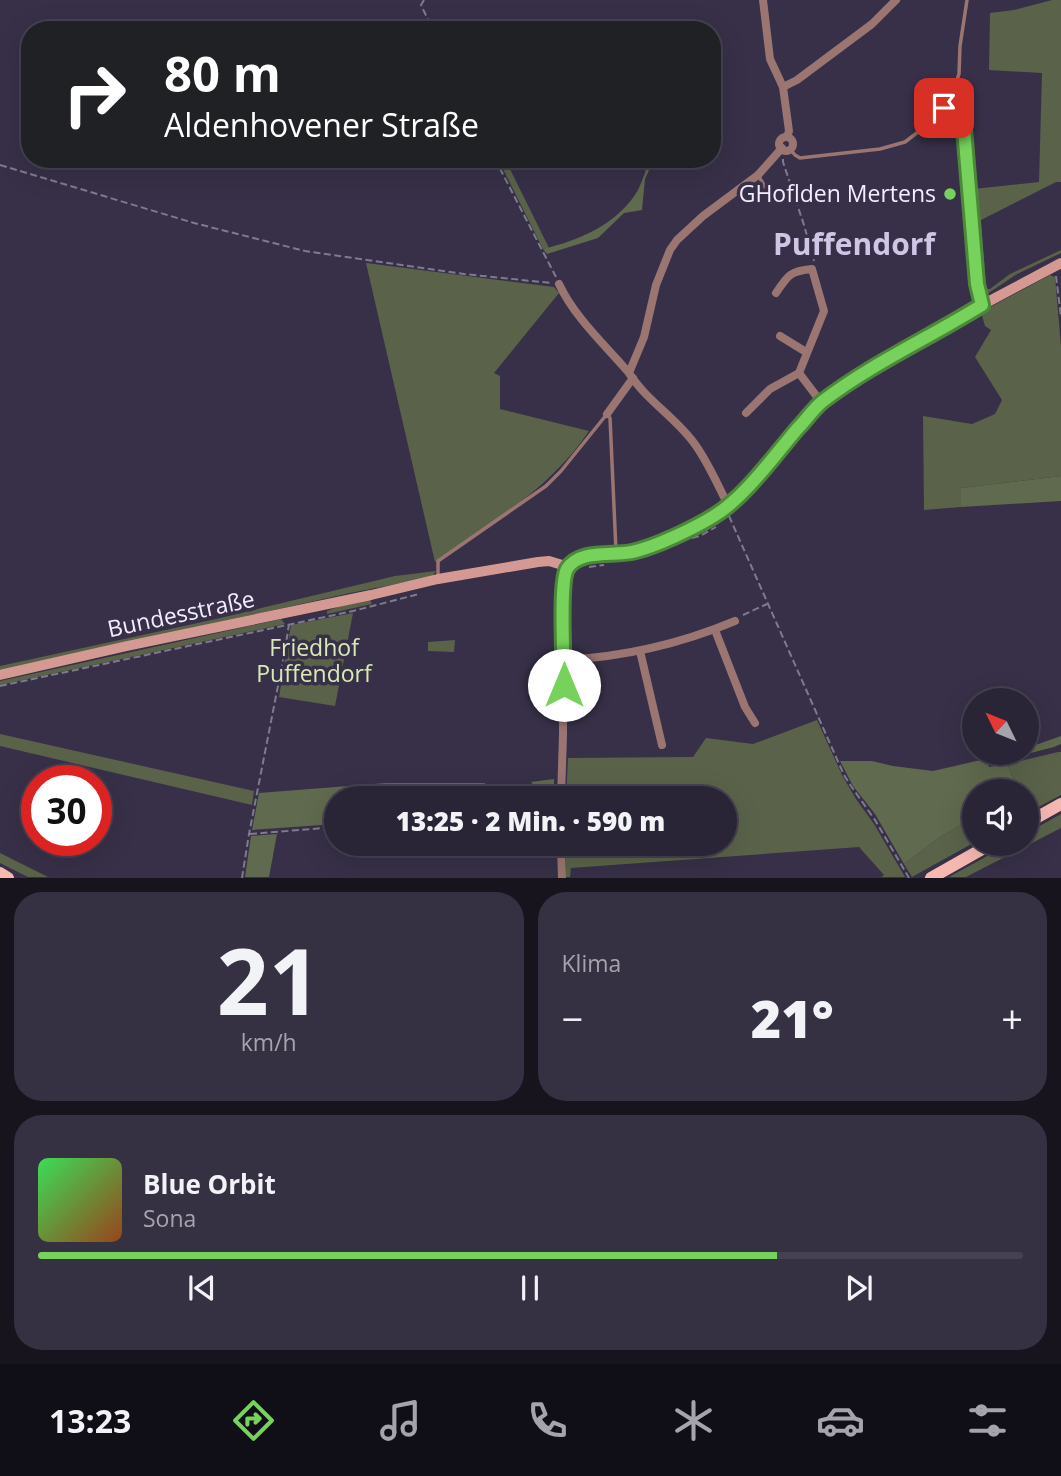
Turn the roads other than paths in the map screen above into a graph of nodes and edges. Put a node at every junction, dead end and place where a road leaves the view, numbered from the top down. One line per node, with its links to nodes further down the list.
1 (763, 0): 4 (street)
2 (895, 0): 4 (street)
3 (967, 0): 5 (lane)
4 (783, 86): 6 (street)
5 (944, 108): 6 (lane); 12 (street)
6 (786, 149): 7 (street)
7 (758, 175): 8 (lane); 16 (street)
8 (768, 201)
9 (1058, 265): 12 (street)
10 (559, 284): 16 (street)
11 (776, 293): 14 (street)
12 (982, 305): 17 (street)
13 (780, 336): 14 (street)
14 (806, 352): 15 (street)
15 (799, 373): 17 (street); 18 (street)
16 (631, 376): 19 (street); 20 (street)
17 (821, 402): 20 (street)
18 (746, 413)
19 (607, 414): 21 (lane); 23 (lane)
20 (727, 506): 21 (street)
21 (616, 554): 22 (street)
22 (569, 567): 23 (street, Bundesstraße); 27 (street)
23 (438, 579): 28 (street, Bundesstraße)
24 (735, 621): 25 (street)
25 (715, 630): 26 (street); 29 (street)
26 (640, 651): 27 (street); 30 (street)
27 (564, 660): 31 (street)
28 (0, 676)
29 (755, 723)
30 (662, 745)
31 (561, 786)
32 (1061, 804): 33 (main road)
33 (1039, 816)
34 (561, 856): 38 (street)
35 (969, 856): 39 (main road)
36 (0, 873): 37 (main road)
37 (8, 877)
38 (562, 877)
39 (931, 877)

